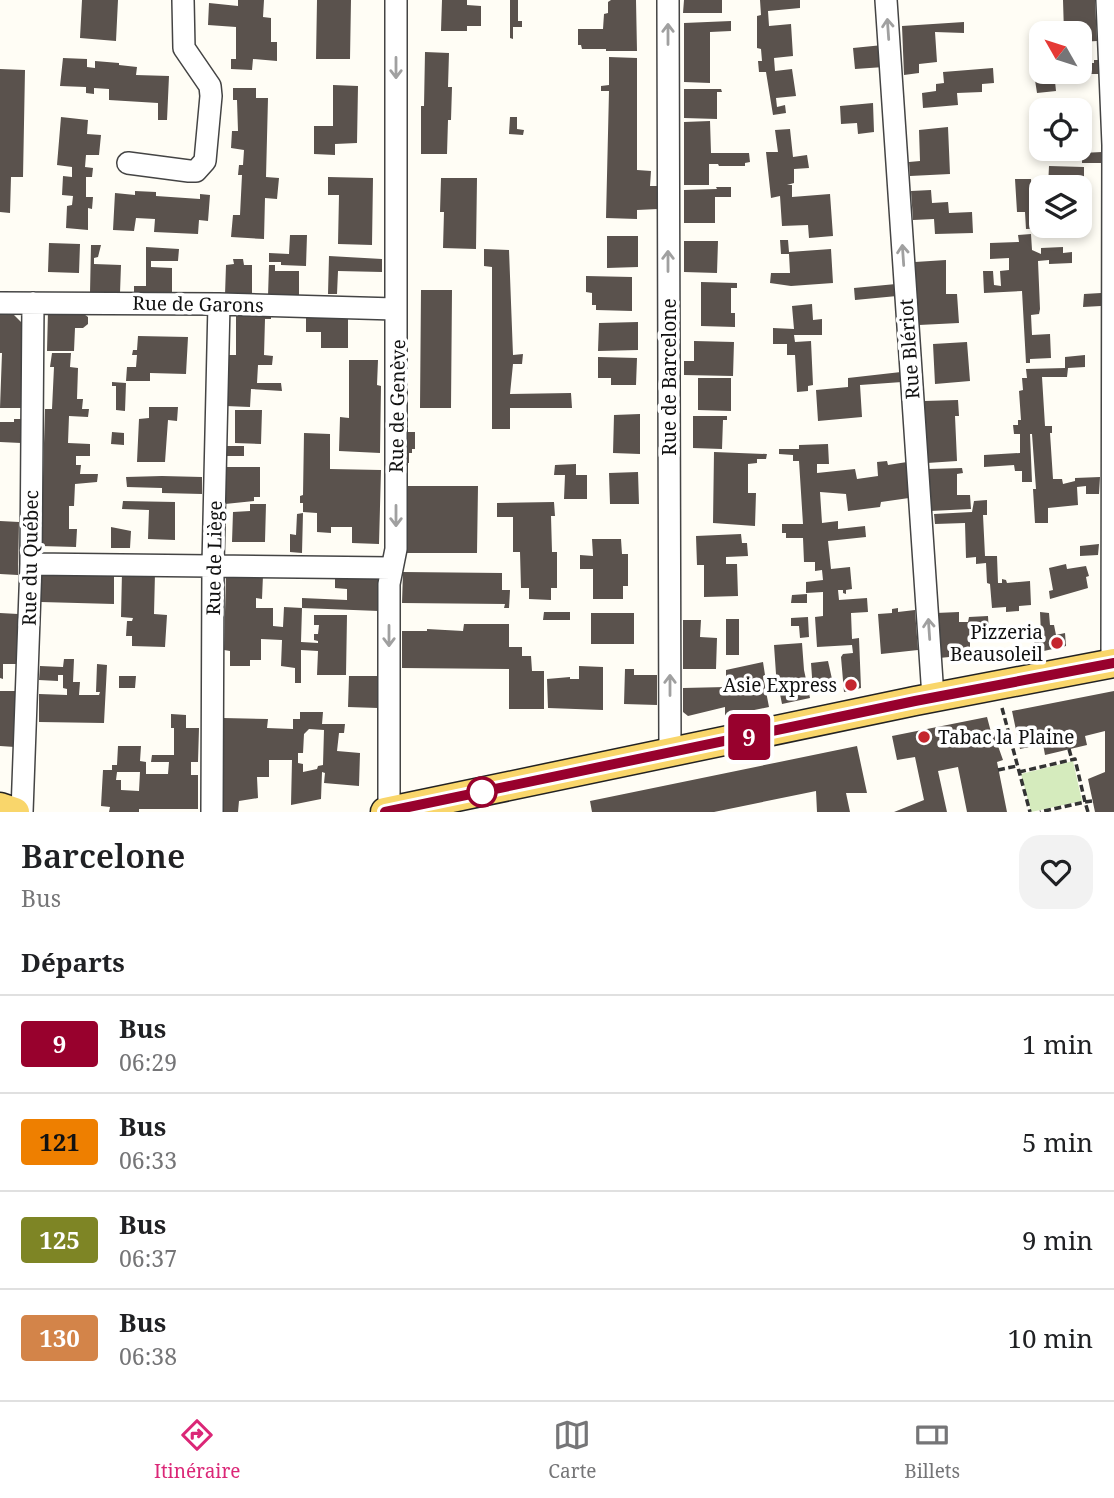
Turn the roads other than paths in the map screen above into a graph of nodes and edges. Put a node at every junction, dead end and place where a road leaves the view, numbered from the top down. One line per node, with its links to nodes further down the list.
1 (183, 0): 6 (street)
2 (396, 0): 10 (street, Rue de Genève, one-way to 10)
3 (667, 0): 16 (street, Rue de Barcelone, one-way to 3)
4 (886, 0): 15 (street, Rue Blériot, one-way to 4)
5 (1107, 0): 14 (street)
6 (128, 163)
7 (0, 303): 8 (street, Rue de Garons)
8 (33, 303): 9 (street, Rue de Garons); 11 (street, Rue du Québec)
9 (219, 304): 10 (street, Rue de Garons); 12 (street, Rue de Liège)
10 (395, 309): 13 (street, Rue de Genève, one-way to 13)
11 (31, 565): 12 (street); 19 (street, Rue du Québec)
12 (214, 565): 13 (street); 20 (street, Rue de Liège)
13 (391, 568): 21 (street, Rue de Genève, one-way to 21)
14 (1113, 663): 15 (main road)
15 (933, 697): 16 (main road)
16 (670, 753): 21 (main road)
17 (0, 807): 18 (main road)
18 (15, 812)
19 (22, 812)
20 (212, 812)
21 (387, 812)

